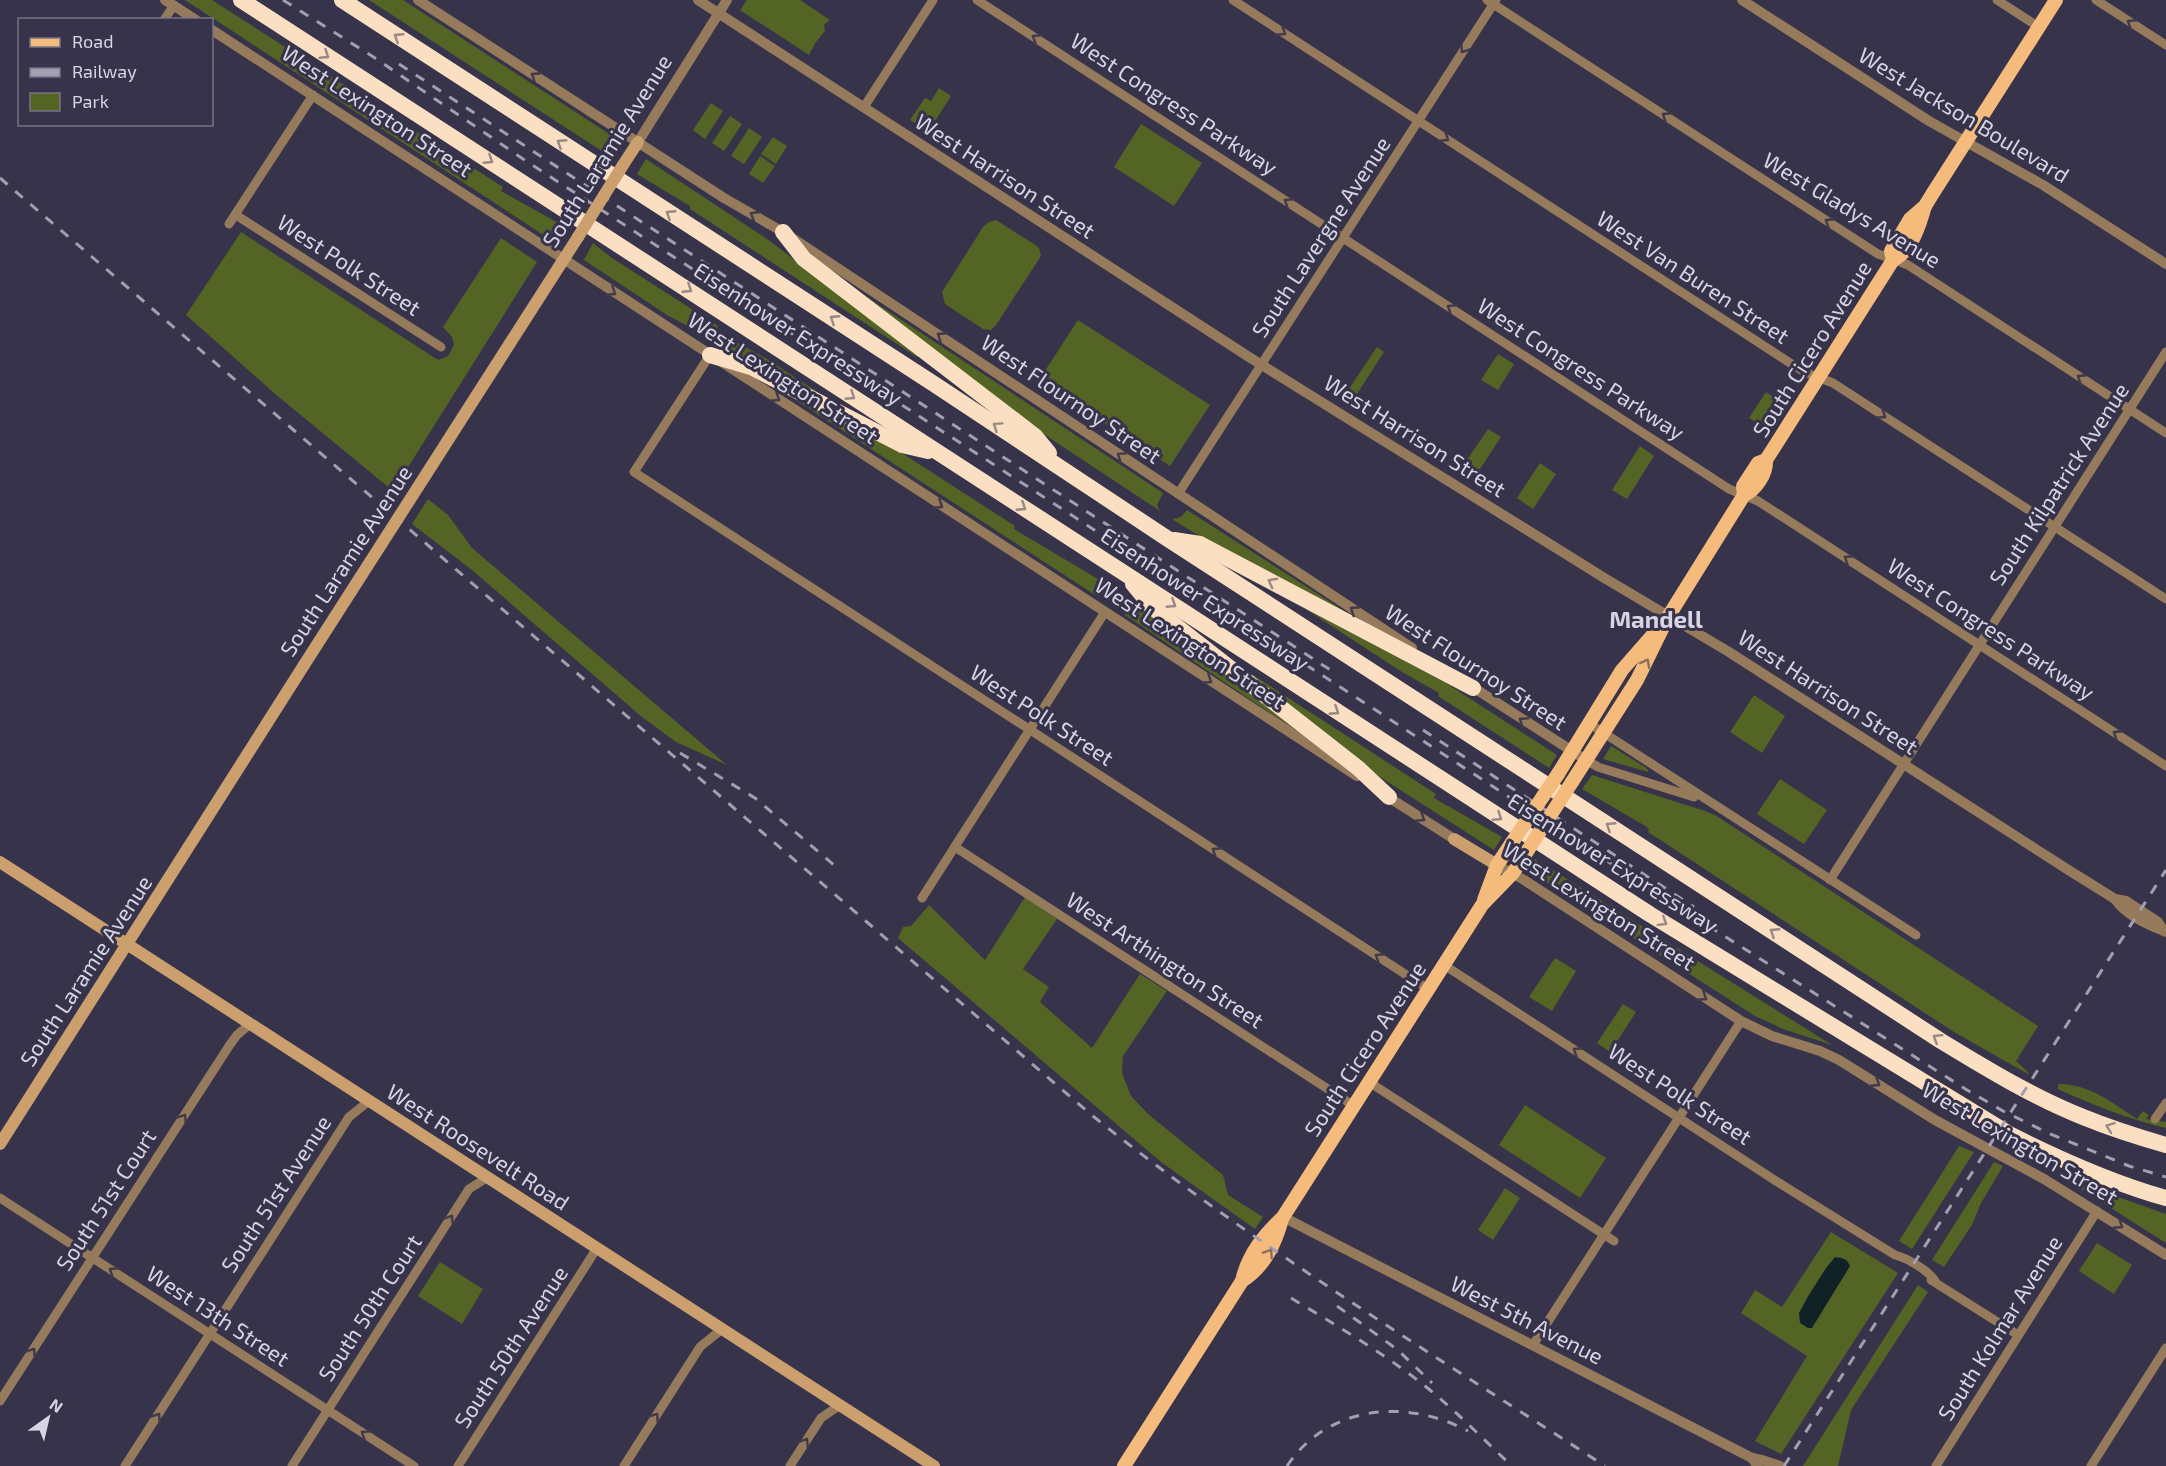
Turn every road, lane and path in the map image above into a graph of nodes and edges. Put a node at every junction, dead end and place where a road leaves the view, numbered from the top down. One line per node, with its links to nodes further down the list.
1 (241, 0): 40 (highway, Eisenhower Expressway, one-way to 40)
2 (342, 0): 41 (highway, Eisenhower Expressway, one-way to 2)
3 (418, 0): 24 (street, West Flournoy Street, one-way to 3)
4 (698, 0): 15 (street, West Harrison Street)
5 (727, 0): 15 (street, South Laramie Avenue)
6 (933, 0): 22 (street)
7 (977, 0): 29 (street, West Congress Parkway, one-way to 7)
8 (1233, 0): 23 (street, West Van Buren Street, one-way to 23)
9 (1742, 0): 25 (street, West Jackson Boulevard)
10 (1997, 0): 18 (street)
11 (2056, 0): 18 (main road, South Cicero Avenue)
12 (2096, 0): 20 (street, one-way to 12)
13 (1492, 1): 23 (street, South Lavergne Avenue, one-way to 23); 31 (street, West Gladys Avenue, one-way to 13)
14 (170, 3): 16 (street); 17 (street)
15 (718, 14): 22 (street, West Harrison Street); 24 (street, South Laramie Avenue)
16 (165, 18)
17 (193, 18)
18 (2038, 27): 25 (main road, South Cicero Avenue)
19 (213, 31): 21 (street, West Lexington Street)
20 (2166, 45)
21 (313, 95): 26 (street); 30 (street, West Lexington Street)
22 (864, 108): 36 (street, West Harrison Street)
23 (1418, 121): 29 (street, South Lavergne Avenue); 37 (street, West Van Buren Street, one-way to 37)
24 (638, 142): 28 (street, West Flournoy Street, one-way to 24); 30 (main road, South Laramie Avenue, bridge)
25 (1965, 142): 31 (main road, South Cicero Avenue); 32 (street, West Jackson Boulevard)
26 (236, 215): 27 (street); 33 (street, West Polk Street)
27 (229, 224)
28 (783, 232): 41 (highway); 42 (street, West Flournoy Street, one-way to 28)
29 (1344, 238): 36 (street, South Lavergne Avenue); 43 (street, West Congress Parkway, one-way to 29)
30 (563, 260): 35 (street, West Lexington Street, one-way to 35); 71 (main road, South Laramie Avenue, bridge)
31 (1893, 260): 37 (main road, South Cicero Avenue); 38 (street, West Gladys Avenue, one-way to 31)
32 (2166, 264)
33 (441, 347)
34 (2166, 352): 38 (street, South Kilpatrick Avenue)
35 (710, 355): 40 (highway); 48 (street, West Lexington Street, one-way to 48); 53 (street, West Polk Street)
36 (1263, 365): 42 (street, South Lavergne Avenue); 49 (street, West Harrison Street)
37 (1819, 378): 43 (main road, South Cicero Avenue); 44 (street, West Van Buren Street, one-way to 44)
38 (2130, 410): 39 (street, West Gladys Avenue); 44 (street, South Kilpatrick Avenue)
39 (2166, 433)
40 (938, 453): 46 (highway, Eisenhower Expressway, one-way to 46)
41 (1064, 470): 45 (highway, Eisenhower Expressway)
42 (1178, 494): 51 (street, West Flournoy Street, one-way to 42)
43 (1744, 495): 49 (main road, South Cicero Avenue); 50 (street, West Congress Parkway, one-way to 43)
44 (2055, 527): 47 (street, West Van Buren Street); 50 (street, South Kilpatrick Avenue)
45 (1168, 539): 51 (highway, one-way to 45); 83 (highway, Eisenhower Expressway, one-way to 45)
46 (1123, 572): 59 (highway); 86 (highway, Eisenhower Expressway, one-way to 86)
47 (2166, 600)
48 (1104, 612): 53 (street); 59 (street, West Lexington Street, one-way to 59)
49 (1668, 617): 52 (main road, South Cicero Avenue); 54 (main road, South Cicero Avenue, one-way to 49); 57 (street, West Harrison Street)
50 (1980, 645): 57 (street, South Kilpatrick Avenue); 58 (street, West Congress Parkway, one-way to 50)
51 (1473, 688): 55 (street, West Flournoy Street, one-way to 51)
52 (1590, 724): 54 (street, West Flournoy Street); 55 (main road, South Cicero Avenue)
53 (1029, 730): 62 (street); 73 (street, West Polk Street, one-way to 53)
54 (1604, 734): 56 (main road, South Cicero Avenue); 60 (street, West Flournoy Street)
55 (1573, 752): 56 (street, West Flournoy Street); 64 (main road, South Cicero Avenue, bridge)
56 (1586, 760): 60 (street, West Flournoy Street); 65 (main road, South Cicero Avenue, bridge)
57 (1904, 764): 66 (street, South Kilpatrick Avenue); 69 (street, West Harrison Street)
58 (2166, 766)
59 (1389, 797): 61 (street, West Lexington Street, one-way to 61)
60 (1713, 804): 66 (street, West Flournoy Street)
61 (1454, 838): 64 (main road, West Lexington Street)
62 (955, 847): 67 (street); 79 (street, West Arthington Street)
63 (0, 862): 71 (main road, West Roosevelt Road)
64 (1497, 865): 65 (street, West Lexington Street); 68 (main road, South Cicero Avenue)
65 (1513, 873): 68 (main road, South Cicero Avenue); 74 (street, West Lexington Street, one-way to 74)
66 (1830, 880): 70 (street, West Flournoy Street)
67 (922, 898)
68 (1482, 905): 72 (main road, South Cicero Avenue)
69 (2165, 931)
70 (1916, 935)
71 (128, 945): 75 (main road, West Roosevelt Road); 82 (main road, South Laramie Avenue)
72 (1444, 965): 73 (main road, South Cicero Avenue); 80 (street, West Polk Street, one-way to 72)
73 (1428, 989): 76 (main road, South Cicero Avenue)
74 (1741, 1021): 80 (street); 87 (street, West Lexington Street, one-way to 87)
75 (250, 1024): 77 (main road, West Roosevelt Road); 93 (street, South 51st Court, one-way to 75)
76 (1369, 1083): 79 (main road, South Cicero Avenue); 89 (street)
77 (369, 1101): 84 (main road, West Roosevelt Road); 95 (street, South 51st Avenue)
78 (2166, 1103): 81 (street)
79 (1354, 1106): 88 (main road, South Cicero Avenue)
80 (1679, 1117): 89 (street); 96 (street, West Polk Street)
81 (2156, 1119)
82 (0, 1144)
83 (2166, 1145)
84 (488, 1178): 91 (main road, West Roosevelt Road); 101 (street, South 50th Court, one-way to 84)
85 (0, 1198): 93 (street, West 13th Street)
86 (2166, 1198)
87 (2097, 1211): 92 (street, West Lexington Street, one-way to 92); 96 (street, South Kolmar Avenue)
88 (1283, 1216): 97 (street, West 5th Avenue); 110 (main road, South Cicero Avenue)
89 (1604, 1234): 90 (street); 97 (street)
90 (1614, 1241)
91 (597, 1248): 94 (main road, West Roosevelt Road); 106 (street, South 50th Avenue)
92 (2166, 1255)
93 (92, 1258): 95 (street, West 13th Street, one-way to 93); 99 (street, South 51st Court, one-way to 93)
94 (722, 1329): 100 (main road, West Roosevelt Road); 107 (street, one-way to 94)
95 (210, 1334): 101 (street, West 13th Street); 103 (street, South 51st Avenue, one-way to 95)
96 (2018, 1335): 112 (street, South Kolmar Avenue)
97 (1533, 1345): 102 (street, West 5th Avenue)
98 (2166, 1348): 113 (street)
99 (0, 1401)
100 (840, 1405): 108 (street, one-way to 100); 109 (main road, West Roosevelt Road)
101 (327, 1410): 104 (street, South 50th Court); 105 (street, West 13th Street, one-way to 101)
102 (1755, 1462): 111 (street, West 5th Avenue)
103 (125, 1466)
104 (292, 1466)
105 (414, 1466)
106 (458, 1466)
107 (624, 1466)
108 (790, 1466)
109 (934, 1466)
110 (1124, 1466)
111 (1780, 1466)
112 (1936, 1466)
113 (2091, 1466)

